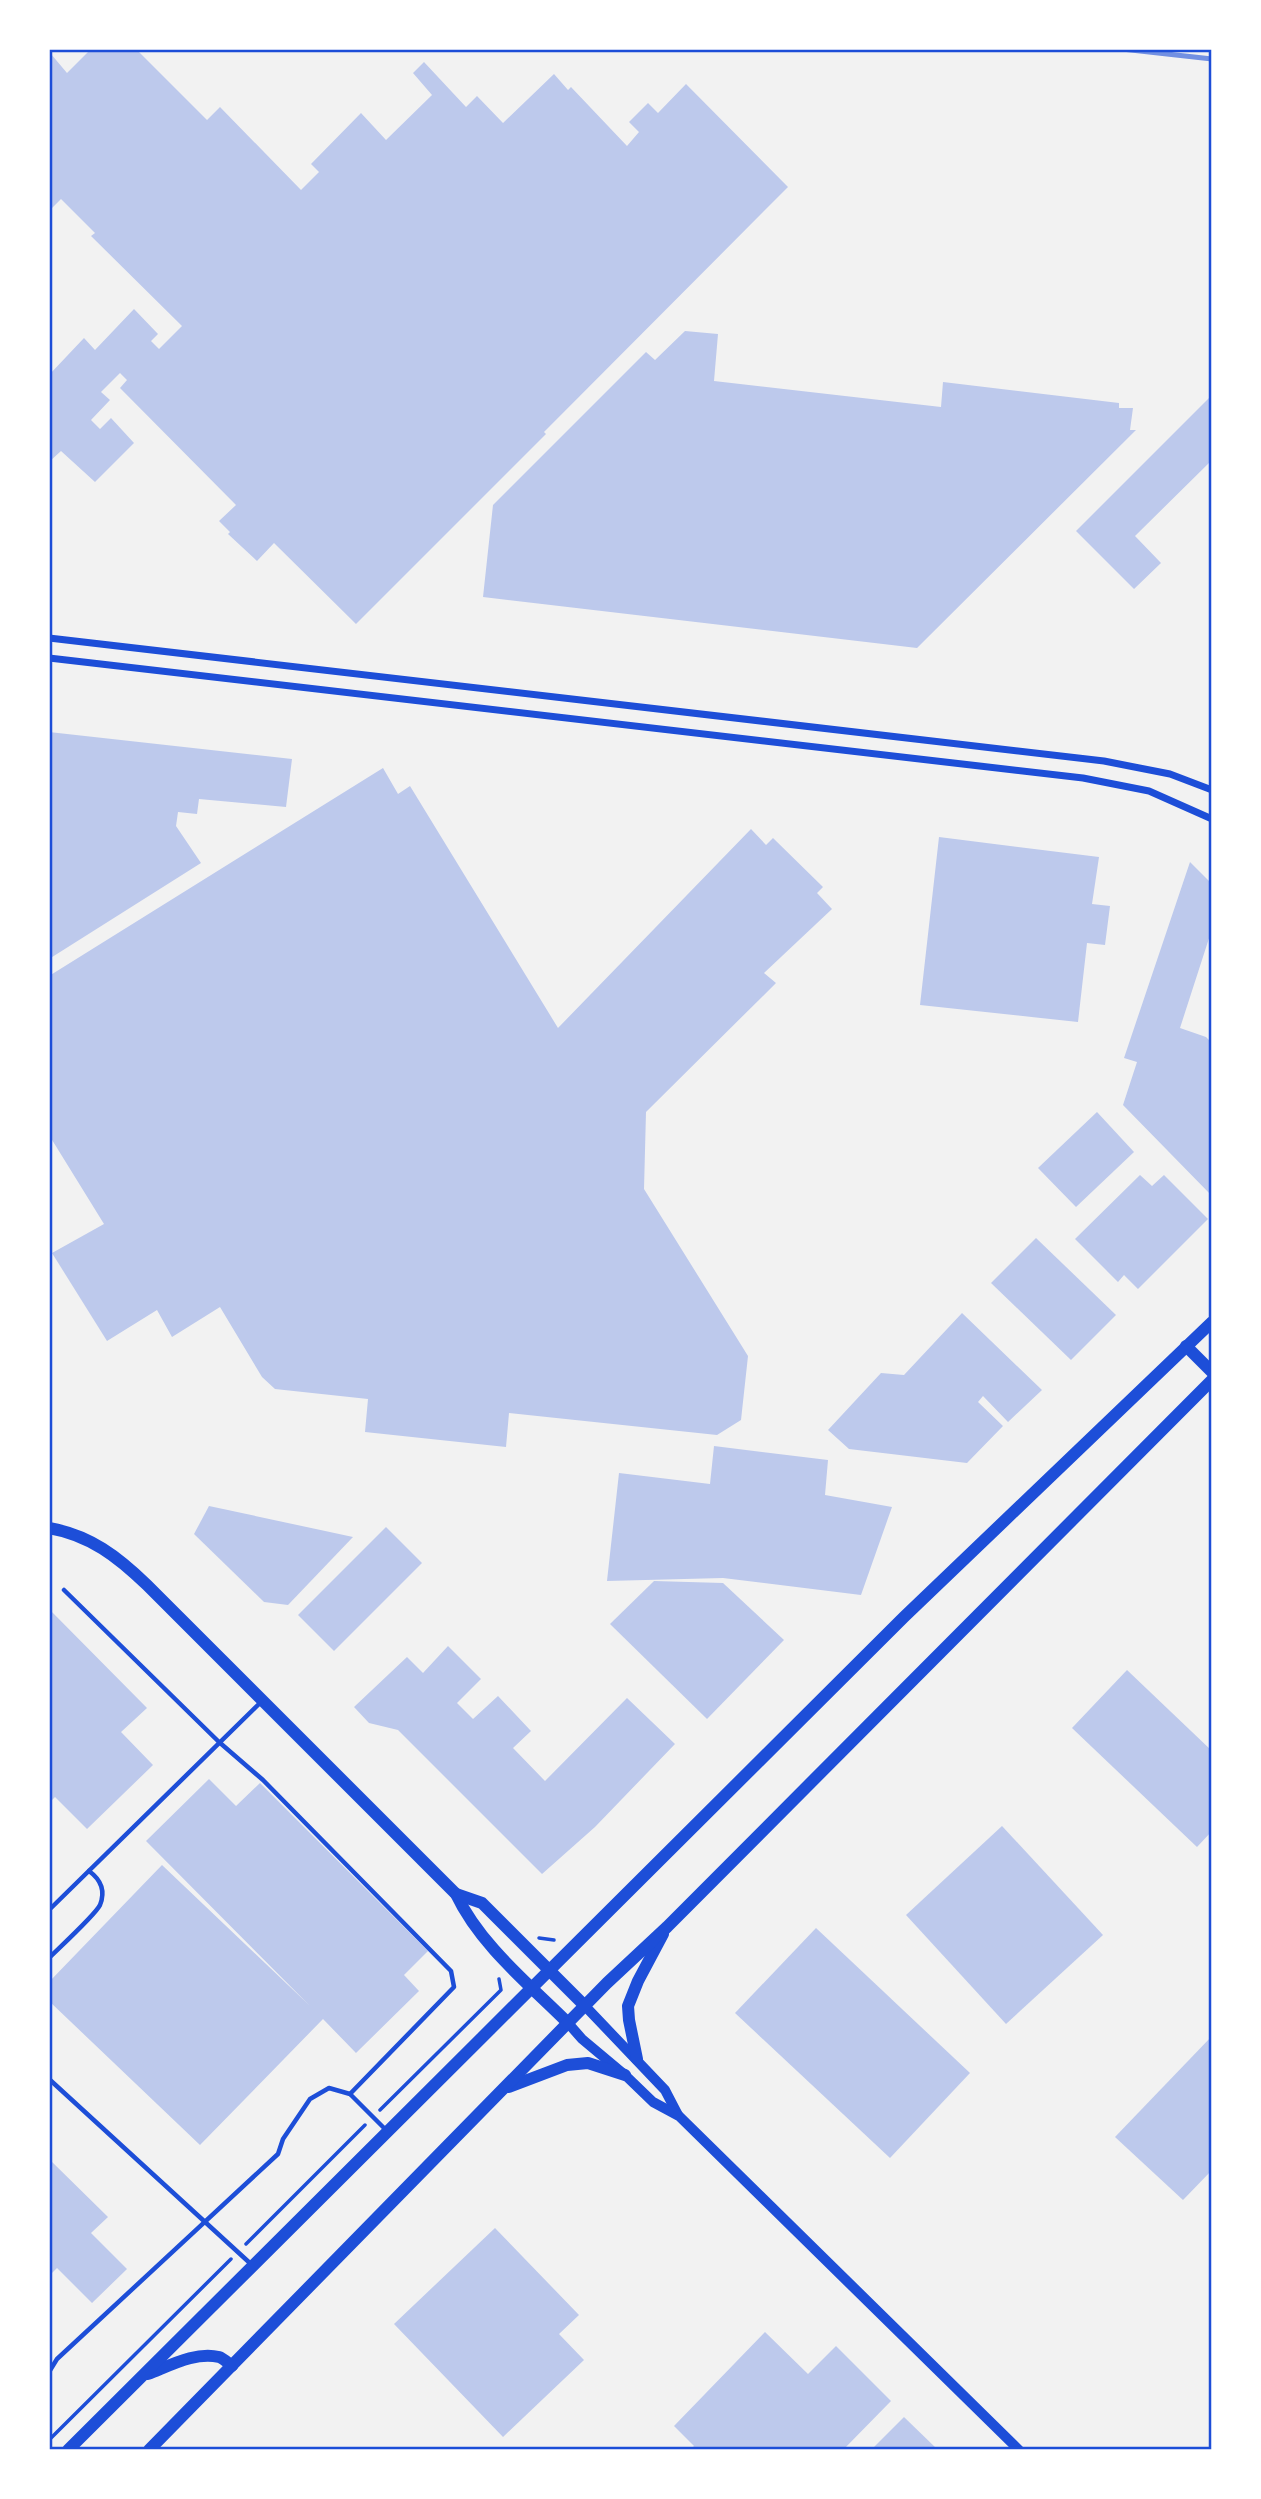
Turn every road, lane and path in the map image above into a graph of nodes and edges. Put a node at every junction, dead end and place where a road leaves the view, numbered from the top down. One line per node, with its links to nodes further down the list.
1 (49, 638): 3 (street)
2 (49, 658): 4 (street)
3 (1212, 790)
4 (1212, 819)
5 (1212, 1322): 6 (main road)
6 (1186, 1346): 7 (main road); 20 (main road)
7 (1212, 1372)
8 (1212, 1380): 16 (main road)
9 (49, 1528): 11 (main road)
10 (64, 1590): 12 (lane)
11 (261, 1701): 12 (lane); 14 (main road)
12 (219, 1742): 13 (lane); 29 (lane)
13 (89, 1871): 15 (lane); 19 (lane)
14 (456, 1894): 20 (main road); 22 (main road)
15 (49, 1910)
16 (667, 1927): 23 (main road); 25 (main road)
17 (537, 1937): 18 (path)
18 (554, 1940)
19 (49, 1958)
20 (550, 1969): 22 (main road); 23 (main road)
21 (499, 1977): 30 (path)
22 (531, 1986): 24 (main road); 32 (main road)
23 (584, 2006): 24 (main road); 25 (street)
24 (568, 2023): 26 (street); 28 (main road)
25 (637, 2059): 31 (street)
26 (625, 2075): 28 (main road); 31 (street)
27 (49, 2079): 33 (lane)
28 (503, 2090): 36 (main road)
29 (350, 2094): 30 (lane); 33 (lane)
30 (374, 2116): 32 (lane); 34 (path)
31 (679, 2116): 42 (street)
32 (387, 2131): 35 (main road)
33 (204, 2221): 34 (lane); 37 (lane)
34 (238, 2252): 35 (lane); 39 (path)
35 (253, 2265): 38 (main road)
36 (232, 2366): 38 (main road); 41 (main road)
37 (49, 2372)
38 (141, 2376): 40 (main road)
39 (49, 2440)
40 (68, 2450)
41 (149, 2450)
42 (1019, 2450)

